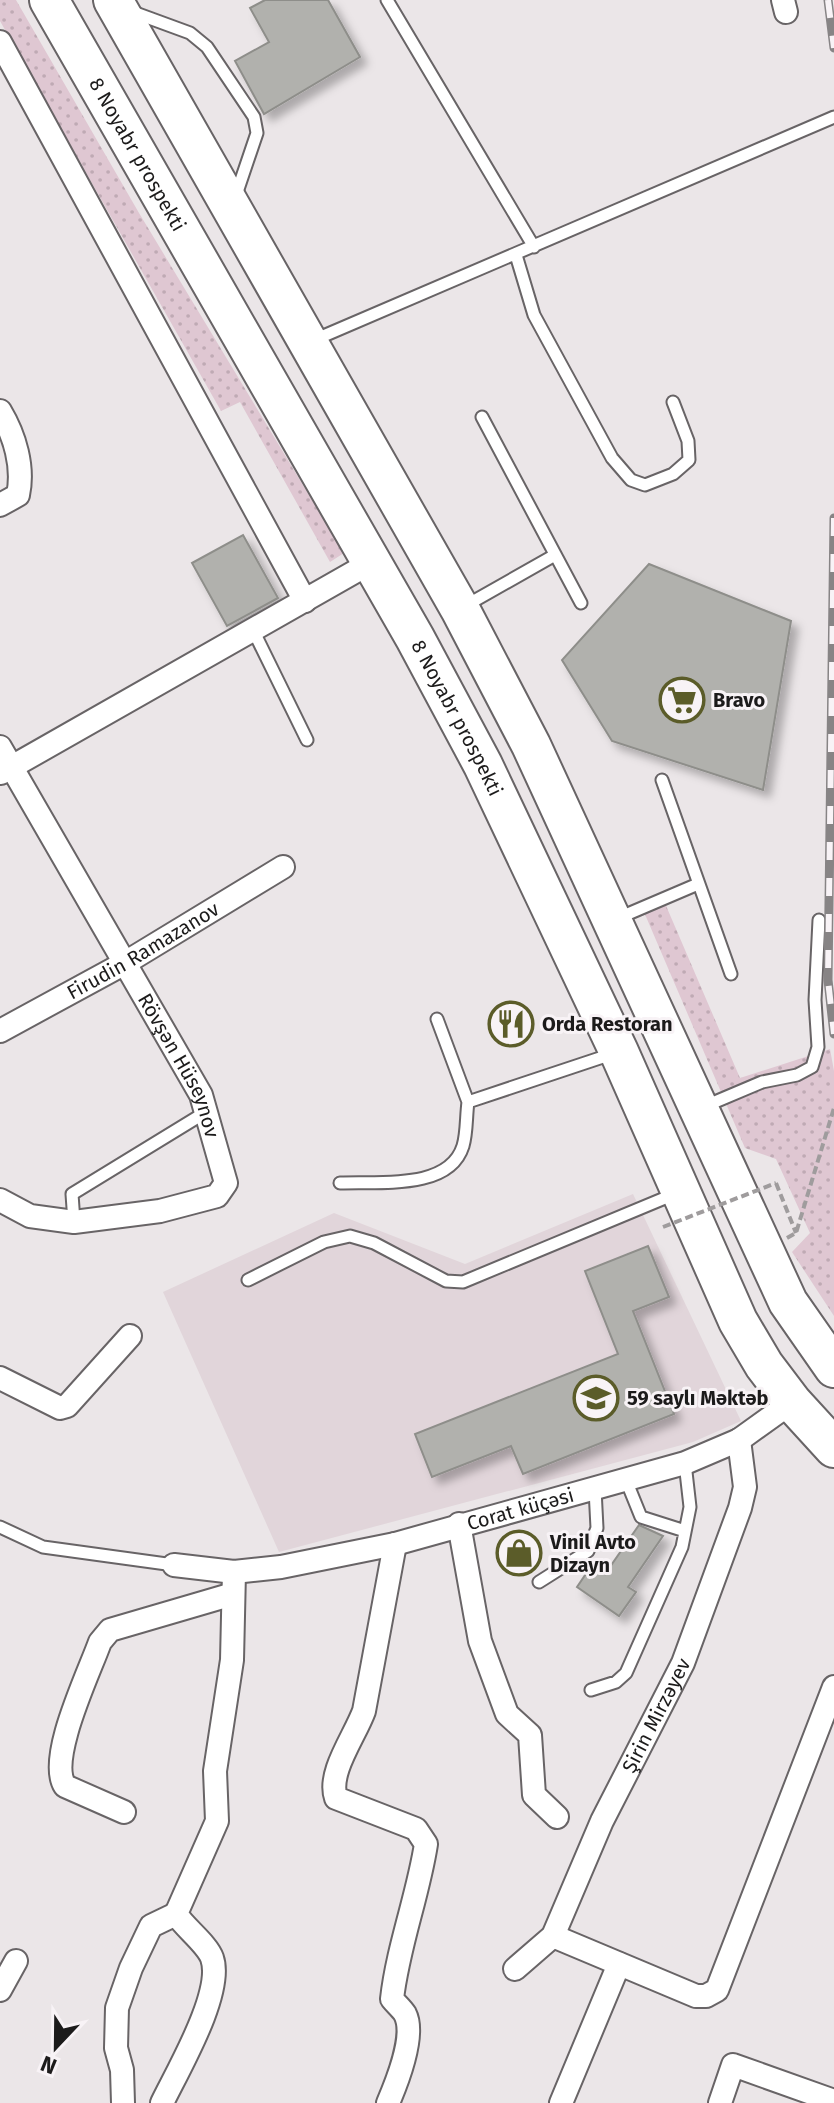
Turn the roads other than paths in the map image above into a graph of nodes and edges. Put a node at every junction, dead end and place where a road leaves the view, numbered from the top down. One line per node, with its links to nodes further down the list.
1 (49, 0): 16 (highway, 8 Noyabr prospekti)
2 (387, 0): 7 (lane)
3 (114, 2): 6 (highway); 6 (lane)
4 (0, 42): 17 (street)
5 (834, 117): 7 (lane)
6 (231, 210): 9 (highway)
7 (534, 247): 8 (lane)
8 (516, 255): 9 (lane); 10 (lane)
9 (310, 341): 14 (highway)
10 (673, 402)
11 (0, 411): 13 (street)
12 (482, 417): 15 (lane)
13 (0, 505)
14 (418, 536): 16 (highway); 19 (highway)
15 (555, 555): 18 (lane); 19 (lane)
16 (372, 562): 17 (street); 32 (highway, 8 Noyabr prospekti)
17 (305, 601): 20 (street)
18 (581, 603)
19 (460, 609): 27 (highway)
20 (253, 630): 21 (lane); 22 (street)
21 (307, 740)
22 (4, 762): 28 (street, Rövşən Hüseynov)
23 (662, 780): 25 (lane)
24 (283, 867): 28 (street, Firudin Ramazanov)
25 (698, 884): 27 (lane); 29 (lane)
26 (819, 920): 34 (lane)
27 (612, 921): 34 (highway)
28 (125, 963): 31 (street, Firudin Ramazanov); 35 (street, Rövşən Hüseynov)
29 (731, 974)
30 (437, 1019): 33 (lane)
31 (0, 1031)
32 (619, 1052): 33 (lane); 37 (highway, 8 Noyabr prospekti)
33 (468, 1102): 36 (lane)
34 (699, 1109): 42 (highway)
35 (206, 1112): 39 (lane); 39 (street, Rövşən Hüseynov)
36 (340, 1183)
37 (681, 1191): 40 (lane); 44 (highway, 8 Noyabr prospekti)
38 (0, 1200): 39 (street, Rövşən Hüseynov)
39 (74, 1222)
40 (248, 1280)
41 (130, 1336): 43 (street)
42 (834, 1368)
43 (0, 1378)
44 (792, 1402): 45 (street, Corat küçəsi); 46 (highway, 8 Noyabr prospekti)
45 (739, 1440): 47 (street, Corat küçəsi); 62 (street, Şirin Mirzəyev)
46 (834, 1448)
47 (685, 1463): 48 (street, Corat küçəsi); 52 (lane)
48 (626, 1480): 49 (street, Corat küçəsi); 52 (lane)
49 (595, 1489): 50 (street, Corat küçəsi); 55 (lane)
50 (459, 1524): 53 (street, Corat küçəsi); 60 (street)
51 (0, 1527): 54 (lane)
52 (685, 1531): 58 (lane)
53 (395, 1544): 56 (street, Corat küçəsi); 70 (street)
54 (174, 1565): 56 (street, Corat küçəsi)
55 (539, 1582)
56 (233, 1583): 59 (street); 61 (street)
57 (834, 1687): 64 (street)
58 (591, 1690)
59 (124, 1812)
60 (557, 1817)
61 (176, 1914): 68 (street); 69 (street)
62 (553, 1936): 64 (street); 65 (street, Şirin Mirzəyev)
63 (16, 1961): 66 (street)
64 (619, 1964): 71 (street)
65 (515, 1969)
66 (0, 1990)
67 (834, 2101): 72 (street)
68 (123, 2103)
69 (162, 2103)
70 (388, 2103)
71 (561, 2103)
72 (720, 2103)

